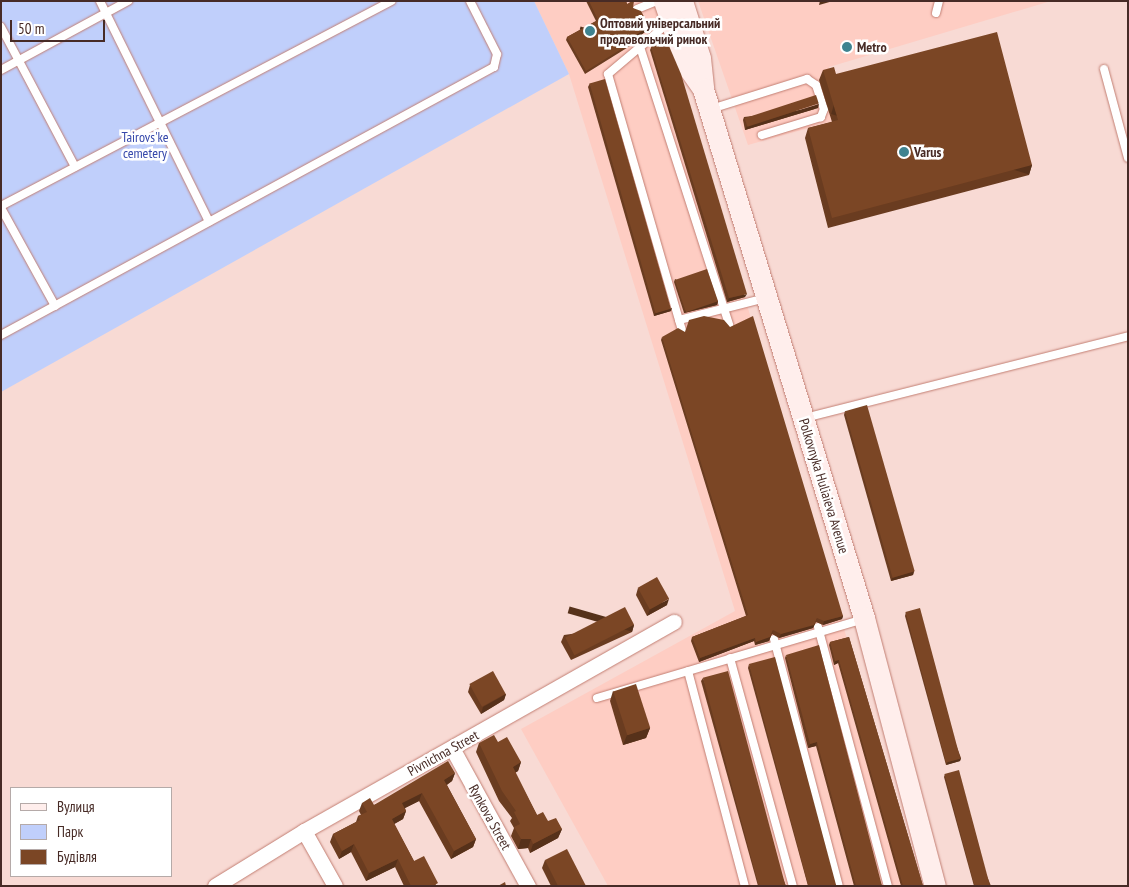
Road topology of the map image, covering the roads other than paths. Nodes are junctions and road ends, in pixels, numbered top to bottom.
1 (100, 1) edge
2 (128, 1) edge
3 (391, 1) edge
4 (470, 1) edge
5 (657, 1) edge
6 (682, 1) edge
7 (940, 1) edge
8 (636, 9) edge
9 (668, 11) edge
10 (106, 13) junction
11 (936, 13) dead end
12 (1, 27) edge
13 (640, 47) junction
14 (20, 60) junction
15 (1104, 69) dead end
16 (1, 70) edge
17 (703, 89) junction
18 (709, 109) junction
19 (160, 122) junction
20 (762, 135) dead end
21 (1128, 158) edge
22 (75, 167) junction
23 (1, 207) edge
24 (210, 222) junction
25 (766, 298) junction
26 (55, 306) junction
27 (724, 308) junction
28 (679, 320) junction
29 (729, 325) edge
30 (682, 330) edge
31 (1, 335) edge
32 (1128, 336) edge
33 (803, 418) junction
34 (864, 618) junction
35 (674, 622) dead end
36 (819, 629) junction
37 (775, 642) junction
38 (730, 658) junction
39 (688, 671) junction
40 (597, 698) dead end
41 (452, 748) junction
42 (304, 831) junction
43 (214, 886) edge
44 (335, 886) edge
45 (528, 886) edge
46 (745, 886) edge
47 (793, 886) edge
48 (839, 886) edge
49 (888, 886) edge
50 (935, 886) edge

1 - 10 lane
2 - 10 lane
3 - 19 lane
4 - 24 lane
5 - 8 lane
6 - 17 main road, Polkovnyka Huliaieva Avenue
7 - 11 lane
9 - 13 lane
9 - 17 main road, Polkovnyka Huliaieva Avenue
10 - 14 lane
10 - 19 lane
12 - 14 lane
13 - 27 lane
13 - 28 lane
14 - 16 lane
14 - 22 lane
15 - 21 lane
17 - 18 main road, Polkovnyka Huliaieva Avenue
18 - 20 lane
18 - 25 main road, Polkovnyka Huliaieva Avenue
19 - 22 lane
19 - 24 lane
22 - 23 lane
23 - 26 lane
24 - 26 lane
25 - 27 lane
25 - 33 main road, Polkovnyka Huliaieva Avenue
26 - 31 lane
27 - 28 lane
27 - 29 lane
28 - 30 lane
32 - 33 lane
33 - 34 main road, Polkovnyka Huliaieva Avenue
34 - 36 lane
34 - 50 main road, Polkovnyka Huliaieva Avenue
35 - 41 street, Pivnichna Street
36 - 37 lane
36 - 49 lane
37 - 38 lane
37 - 48 lane
38 - 39 lane
38 - 47 lane
39 - 40 lane
39 - 46 lane
41 - 42 street, Pivnichna Street
41 - 45 street, Rynkova Street
42 - 43 street, Pivnichna Street
42 - 44 street

